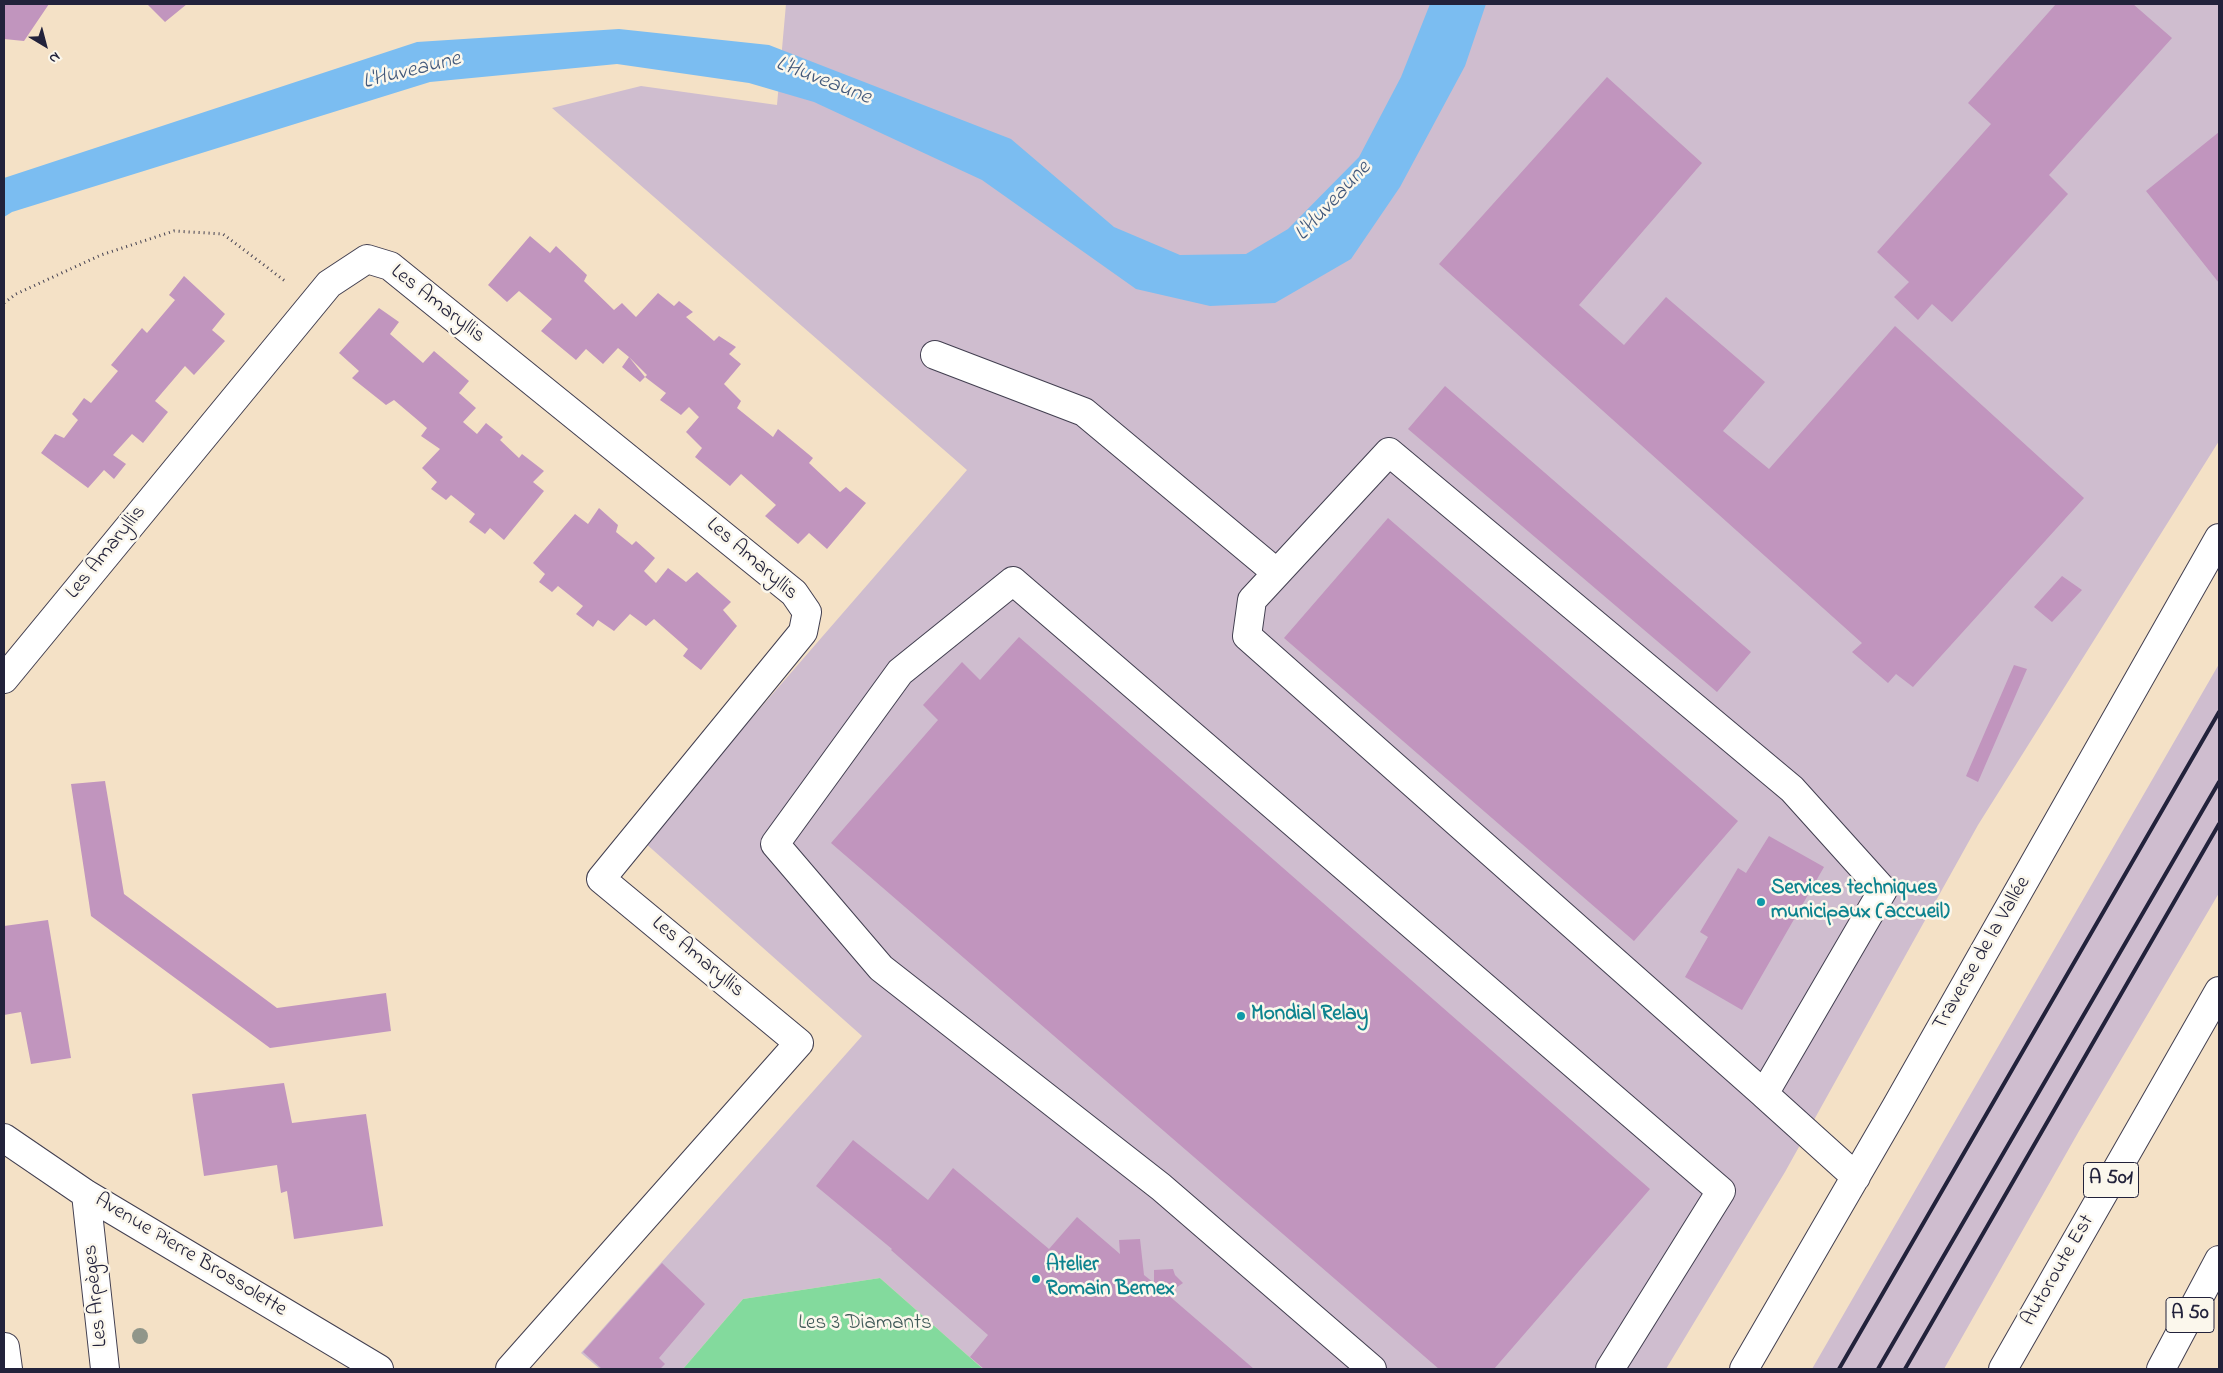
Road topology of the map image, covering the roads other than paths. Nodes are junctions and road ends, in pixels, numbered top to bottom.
1 (934, 355) dead end
2 (2219, 538) edge
3 (1277, 573) junction
4 (4, 679) edge
5 (2219, 991) edge
6 (1764, 1094) junction
7 (4, 1138) edge
8 (1856, 1177) junction
9 (86, 1194) junction
10 (2219, 1260) edge
11 (106, 1369) edge
12 (379, 1369) edge
13 (510, 1369) edge
14 (1372, 1369) edge
15 (1610, 1369) edge
16 (1744, 1369) edge
17 (2003, 1369) edge
18 (2161, 1369) edge

1 - 3 main road
2 - 8 main road, Traverse de la Vallée
3 - 6 main road
3 - 6 main road
4 - 13 main road, Les Amaryllis
5 - 17 main road, Autoroute Est / A 501
6 - 8 main road
7 - 9 main road, Avenue Pierre Brossolette
8 - 16 main road, Traverse de la Vallée
9 - 11 main road, Les Arpèges
9 - 12 main road, Avenue Pierre Brossolette
10 - 18 main road, A 50
14 - 15 main road

